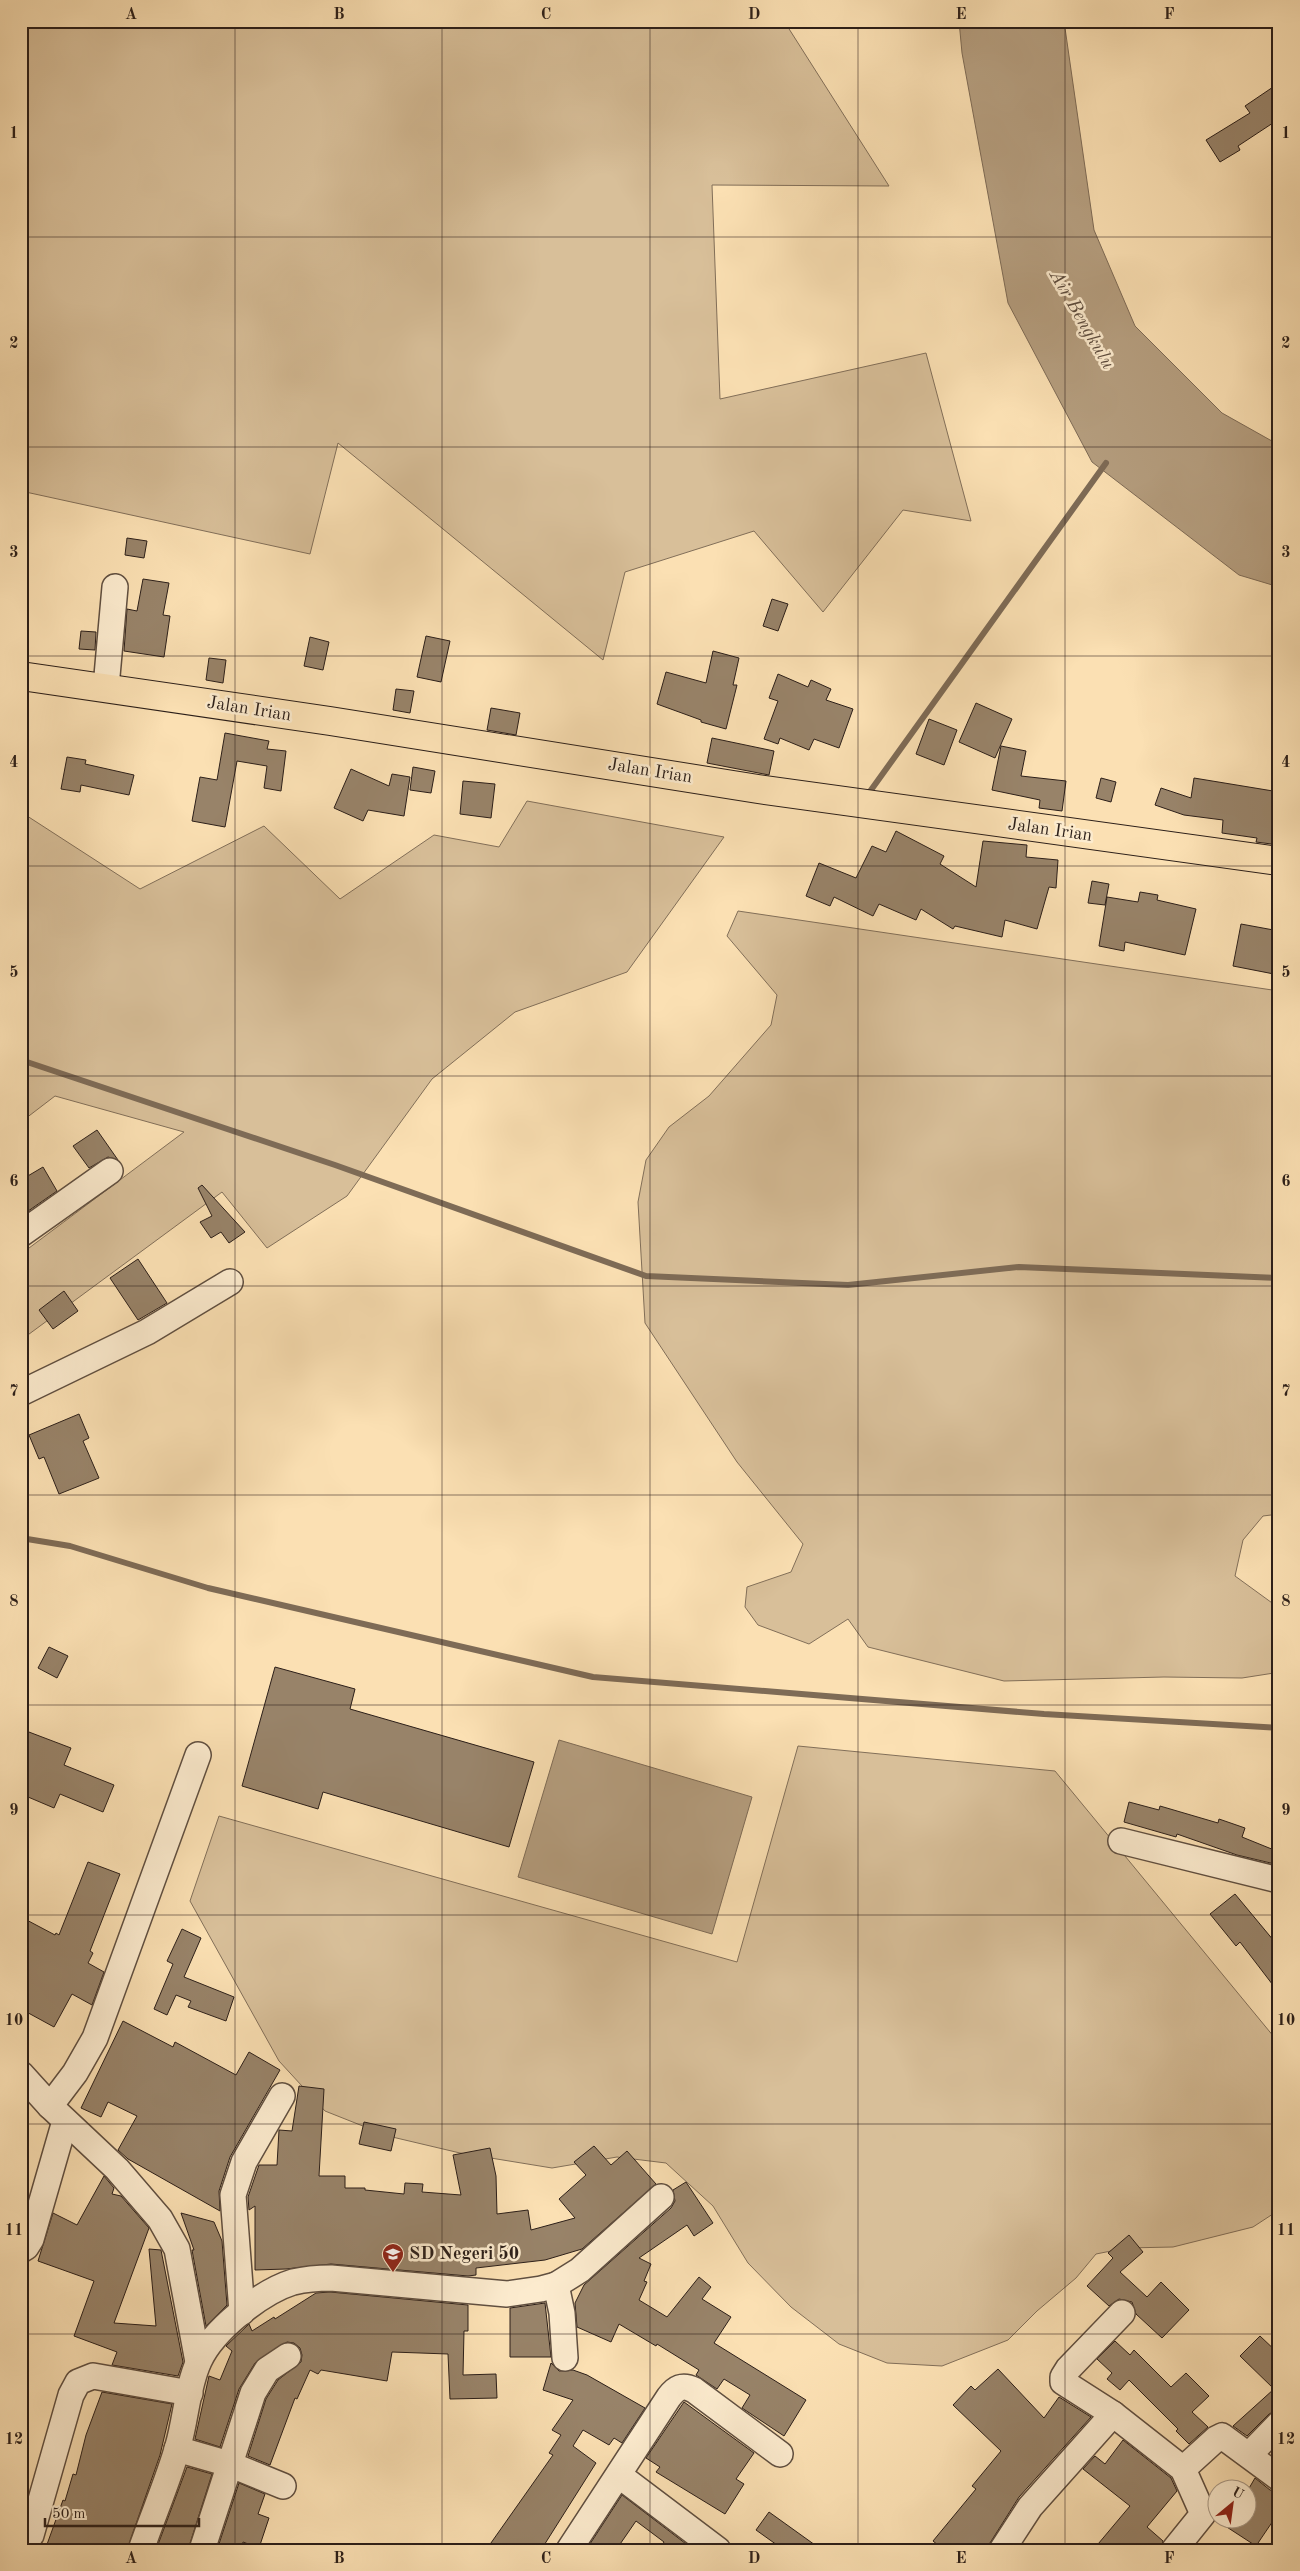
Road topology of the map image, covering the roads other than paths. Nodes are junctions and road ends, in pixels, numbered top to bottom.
1 (115, 587) dead end
2 (30, 678) edge
3 (106, 687) junction
4 (1279, 861) edge
5 (110, 1171) dead end
6 (21, 1234) edge
7 (230, 1282) dead end
8 (21, 1393) edge
9 (198, 1755) dead end
10 (1121, 1841) dead end
11 (1275, 1884) edge
12 (21, 2074) edge
13 (282, 2096) dead end
14 (57, 2113) junction
15 (661, 2197) dead end
16 (21, 2250) edge
17 (556, 2285) junction
18 (242, 2312) junction
19 (1122, 2313) dead end
20 (288, 2356) dead end
21 (565, 2358) dead end
22 (198, 2362) junction
23 (190, 2393) junction
24 (1113, 2414) junction
25 (1279, 2424) edge
26 (177, 2449) junction
27 (780, 2454) dead end
28 (1249, 2455) junction
29 (229, 2464) junction
30 (1183, 2470) junction
31 (620, 2476) junction
32 (1279, 2478) edge
33 (283, 2486) dead end
34 (31, 2535) dead end
35 (575, 2548) edge
36 (141, 2550) edge
37 (202, 2550) edge
38 (718, 2550) edge
39 (1002, 2550) edge
40 (1174, 2550) edge

1 - 3 street
2 - 3 main road, Jalan Irian
3 - 4 main road, Jalan Irian
5 - 6 street
7 - 8 street
9 - 14 street
10 - 11 street
12 - 14 street
13 - 18 street
14 - 16 street
14 - 22 street
15 - 17 street
17 - 18 street
17 - 21 street
18 - 22 street
19 - 24 street
20 - 29 street
22 - 23 street
23 - 26 street
23 - 34 street
24 - 30 street
24 - 39 street
25 - 28 street
26 - 29 street
26 - 36 street
27 - 31 street
28 - 30 street
28 - 32 street
29 - 33 street
29 - 37 street
30 - 40 street
31 - 35 street
31 - 38 street

